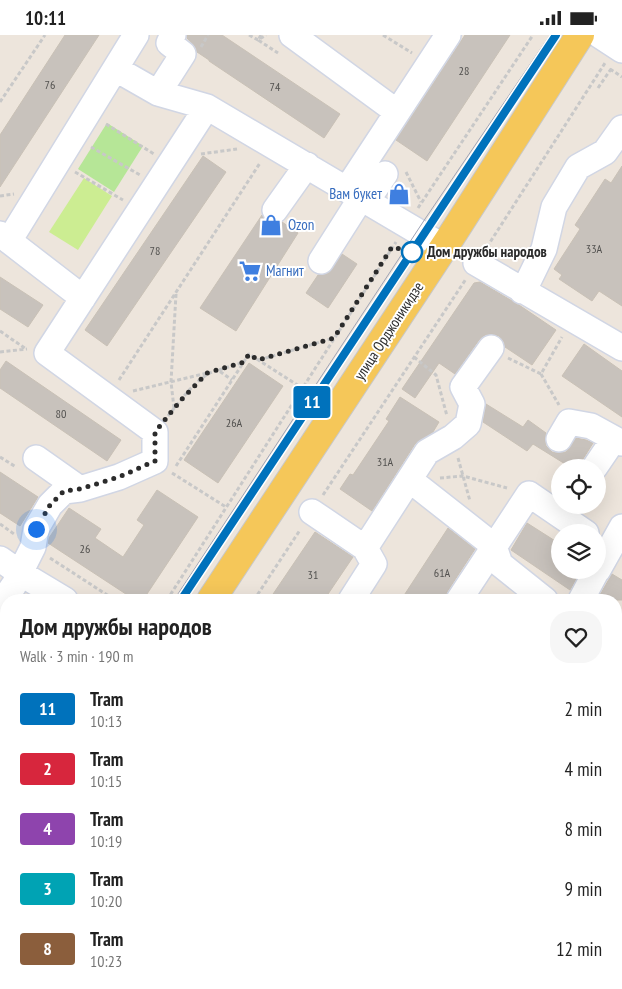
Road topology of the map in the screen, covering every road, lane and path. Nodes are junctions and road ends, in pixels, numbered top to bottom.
1 (45, 35) edge
2 (136, 35) edge
3 (173, 35) edge
4 (248, 35) edge
5 (266, 35) edge
6 (292, 35) edge
7 (383, 35) edge
8 (448, 35) edge
9 (533, 35) edge
10 (580, 35) edge
11 (599, 35) edge
12 (399, 45) dead end
13 (612, 61) edge
14 (116, 69) junction
15 (598, 88) dead end
16 (158, 93) junction
17 (0, 103) edge
18 (207, 107) junction
19 (397, 112) junction
20 (89, 113) junction
21 (622, 128) edge
22 (74, 137) junction
23 (272, 145) junction
24 (172, 161) junction
25 (58, 163) junction
26 (307, 165) junction
27 (385, 174) dead end
28 (156, 185) junction
29 (358, 196) junction
30 (140, 210) junction
31 (275, 210) dead end
32 (407, 225) junction
33 (5, 238) edge
34 (444, 247) junction
35 (321, 261) dead end
36 (476, 263) junction
37 (522, 291) junction
38 (176, 293) junction
39 (83, 298) junction
40 (572, 319) junction
41 (0, 331) edge
42 (334, 338) junction
43 (491, 348) joint
44 (622, 348) edge
45 (0, 352) edge
46 (258, 360) junction
47 (244, 362) junction
48 (218, 370) junction
49 (207, 373) junction
50 (541, 374) junction
51 (232, 381) junction
52 (171, 382) junction
53 (302, 389) junction
54 (108, 397) junction
55 (174, 409) junction
56 (564, 430) joint
57 (155, 432) junction
58 (618, 441) edge
59 (36, 458) dead end
60 (602, 459) edge
61 (410, 481) junction
62 (80, 489) junction
63 (529, 494) junction
64 (226, 507) junction
65 (312, 512) junction
66 (573, 524) edge
67 (622, 527) edge
68 (33, 547) junction
69 (494, 547) junction
70 (366, 548) junction
71 (610, 548) edge
72 (0, 559) edge
73 (20, 573) junction
74 (592, 579) edge
75 (8, 594) edge
76 (55, 594) edge
77 (106, 594) edge
78 (171, 594) edge
79 (216, 594) edge
80 (258, 594) edge
81 (355, 594) edge
82 (463, 594) edge
83 (538, 594) edge
84 (584, 594) edge

1 - 17 path
2 - 14 street
3 - 16 street
4 - 5 path
6 - 19 street
7 - 12 path
8 - 19 street
9 - 32 path
10 - 34 main road, улица Орджоникидзе
11 - 13 street
13 - 15 path
13 - 36 path
14 - 16 street
14 - 20 street
16 - 18 street
18 - 23 street
18 - 24 street
19 - 29 street
20 - 22 street
20 - 24 path
21 - 37 street
22 - 25 street
22 - 28 path
23 - 24 path
23 - 26 street
23 - 38 path
24 - 28 street
25 - 30 path
25 - 33 street
26 - 29 street
26 - 31 street
27 - 29 street
28 - 30 street
29 - 32 street
29 - 35 street
30 - 39 street
32 - 34 street
32 - 42 path
33 - 39 street
34 - 79 main road, улица Орджоникидзе
36 - 37 street
36 - 65 path
37 - 40 street
38 - 52 path
38 - 54 path
39 - 54 street
40 - 44 street
40 - 50 path
41 - 45 path
42 - 46 path
42 - 53 path
43 - 50 path
43 - 61 street
46 - 47 path
46 - 53 path
47 - 48 path
47 - 51 path
48 - 49 path
48 - 51 path
49 - 52 path
49 - 55 path
50 - 56 path
51 - 64 path
52 - 54 path
52 - 55 path
53 - 64 path
54 - 57 street
55 - 57 path
56 - 58 street
57 - 62 street
58 - 60 street
59 - 62 street
61 - 63 path
61 - 69 street
61 - 70 street
62 - 68 street
63 - 66 street
63 - 69 street
64 - 78 path
65 - 70 street
65 - 80 path
67 - 71 street
68 - 73 street
68 - 77 path
69 - 82 street
69 - 83 street
70 - 81 street
72 - 73 street
73 - 75 street
73 - 76 street
74 - 84 street

